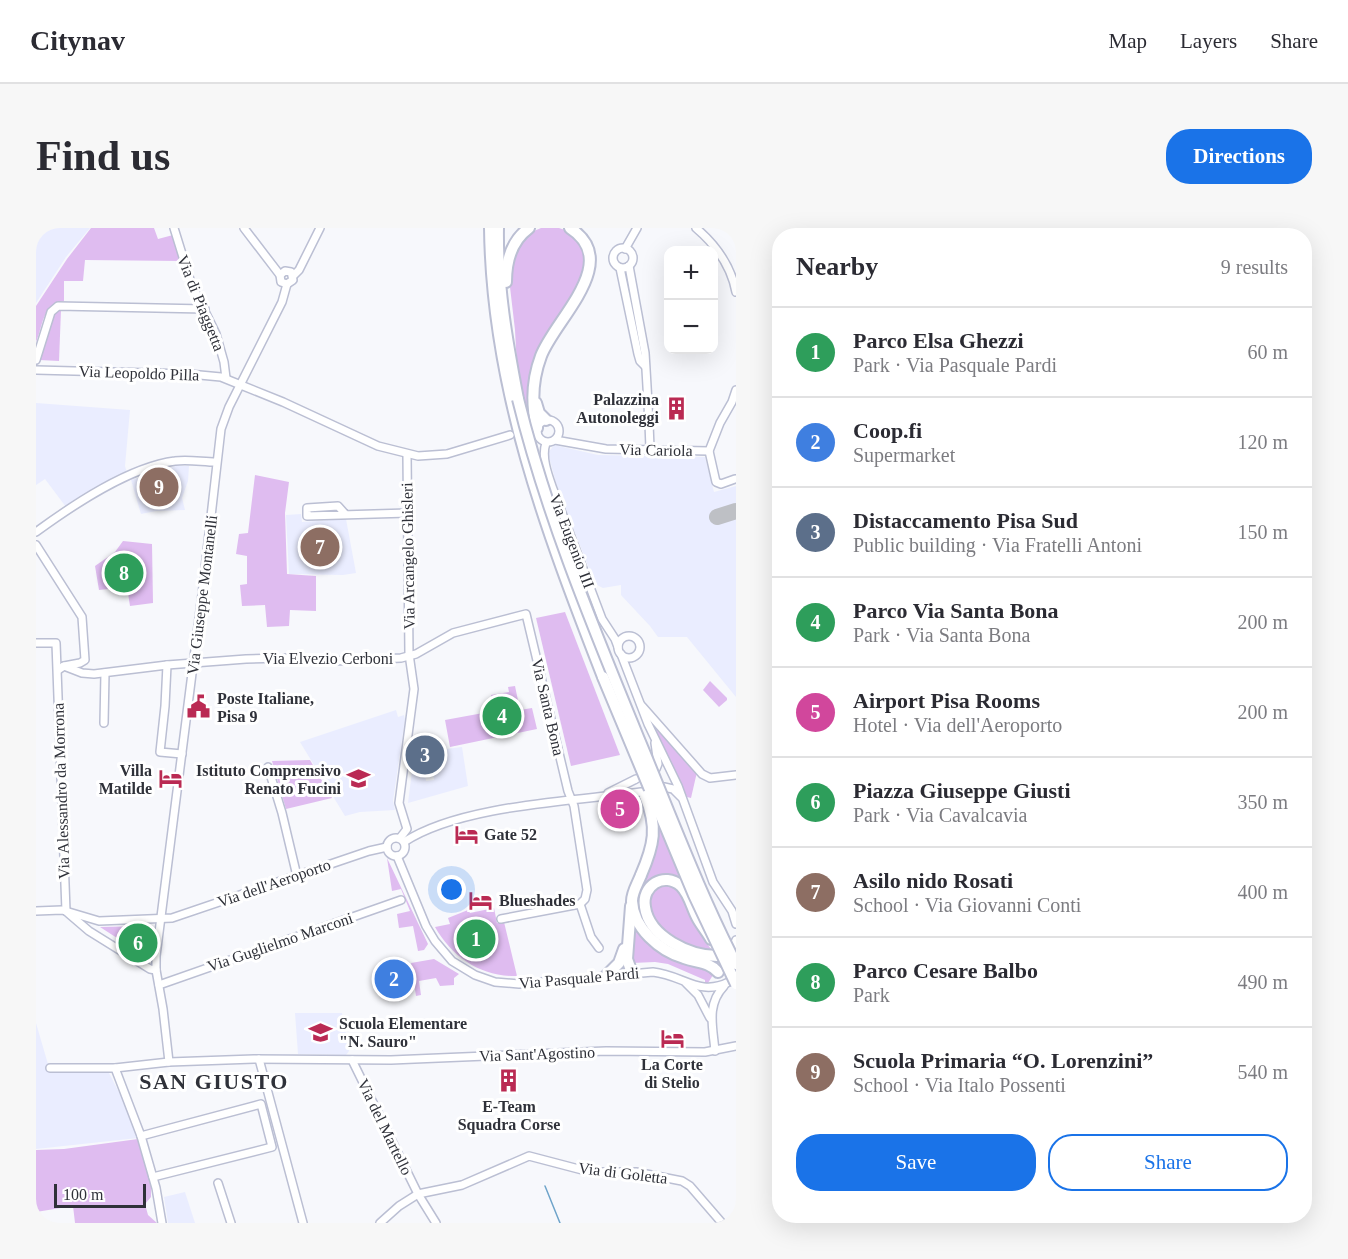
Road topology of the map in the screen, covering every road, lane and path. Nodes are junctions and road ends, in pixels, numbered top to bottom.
1 (174, 228) edge
2 (244, 228) edge
3 (320, 228) edge
4 (490, 228) edge
5 (498, 228) edge
6 (529, 228) edge
7 (570, 228) edge
8 (577, 228) edge
9 (637, 228) edge
10 (696, 228) edge
11 (625, 249) junction
12 (629, 266) junction
13 (620, 267) junction
14 (280, 276) junction
15 (293, 276) junction
16 (287, 284) junction
17 (736, 292) edge
18 (205, 309) junction
19 (506, 337) junction
20 (36, 360) edge
21 (645, 366) junction
22 (36, 370) edge
23 (226, 378) junction
24 (241, 384) junction
25 (736, 390) edge
26 (514, 400) junction
27 (546, 420) junction
28 (537, 432) junction
29 (510, 435) dead end
30 (557, 438) junction
31 (546, 443) junction
32 (650, 449) junction
33 (710, 452) junction
34 (407, 455) junction
35 (216, 462) junction
36 (546, 469) junction
37 (735, 479) edge
38 (408, 513) junction
39 (346, 514) junction
40 (36, 532) edge
41 (36, 545) edge
42 (600, 612) junction
43 (526, 614) joint
44 (626, 636) junction
45 (36, 643) edge
46 (620, 651) junction
47 (635, 656) junction
48 (410, 657) junction
49 (193, 663) junction
50 (167, 665) junction
51 (61, 668) junction
52 (105, 673) junction
53 (603, 678) junction
54 (631, 685) junction
55 (638, 702) junction
56 (104, 723) dead end
57 (654, 738) junction
58 (182, 754) junction
59 (268, 767) dead end
60 (656, 769) dead end
61 (736, 775) edge
62 (636, 779) dead end
63 (664, 787) dead end
64 (641, 792) dead end
65 (602, 795) junction
66 (572, 800) junction
67 (685, 803) junction
68 (402, 840) junction
69 (387, 847) junction
70 (397, 856) junction
71 (297, 876) junction
72 (400, 900) dead end
73 (632, 900) junction
74 (725, 901) junction
75 (580, 904) junction
76 (736, 907) edge
77 (36, 911) edge
78 (66, 911) junction
79 (161, 919) junction
80 (501, 919) dead end
81 (736, 924) edge
82 (628, 937) junction
83 (736, 940) edge
84 (599, 948) dead end
85 (734, 952) edge
86 (719, 956) junction
87 (736, 964) edge
88 (156, 970) junction
89 (632, 973) junction
90 (719, 973) junction
91 (606, 976) junction
92 (685, 981) junction
93 (730, 983) edge
94 (159, 985) junction
95 (702, 986) junction
96 (711, 1020) junction
97 (736, 1046) edge
98 (715, 1051) junction
99 (260, 1059) junction
100 (352, 1060) junction
101 (169, 1062) junction
102 (50, 1068) dead end
103 (116, 1068) junction
104 (141, 1136) junction
105 (153, 1177) junction
106 (218, 1183) dead end
107 (418, 1194) junction
108 (162, 1223) edge
109 (231, 1223) edge
110 (303, 1223) edge
111 (380, 1223) edge
112 (436, 1223) edge
113 (722, 1223) edge

1 - 18 street, Via di Piaggetta
2 - 14 street
3 - 15 street
4 - 26 highway
5 - 19 highway
6 - 19 highway
7 - 28 highway
8 - 27 highway
9 - 11 street
10 - 17 street
11 - 12 street
11 - 13 street
12 - 13 street
12 - 21 street
13 - 21 street
14 - 15 street
14 - 16 street
15 - 16 street
16 - 24 street, Via Giuseppe Montanelli
18 - 20 street
18 - 23 street, Via di Piaggetta
19 - 26 highway
21 - 32 street
22 - 23 street, Via Leopoldo Pilla
23 - 24 street, Via Leopoldo Pilla
24 - 34 street, Via Leopoldo Pilla
24 - 35 street, Via Giuseppe Montanelli
25 - 33 street, Via Cariola
26 - 53 highway
26 - 87 highway, bridge
27 - 28 street
27 - 30 street
28 - 31 street
28 - 36 street, Via Eugenio III
29 - 34 street, Via Leopoldo Pilla
30 - 31 street
30 - 32 street, Via Cariola
31 - 36 street, Via Eugenio III
32 - 33 street, Via Cariola
33 - 37 street
34 - 38 street, Via Arcangelo Ghisleri
35 - 40 street
35 - 49 street, Via Giuseppe Montanelli
36 - 42 street, Via Eugenio III
38 - 39 street
38 - 48 street, Via Arcangelo Ghisleri
39 - 39 street
41 - 51 street
42 - 44 street, Via Eugenio III
42 - 46 street, Via Eugenio III
43 - 48 street, Via Elvezio Cerboni
43 - 66 street, Via Santa Bona
44 - 46 street
44 - 47 street
45 - 51 street, Via Alessandro da Morrona
46 - 47 street
46 - 54 street, Via Eugenio III
47 - 54 street
48 - 49 street, Via Elvezio Cerboni
48 - 68 street, Via Arcangelo Ghisleri
49 - 50 street, Via Elvezio Cerboni
49 - 58 street, Via Giuseppe Montanelli
50 - 52 street, Via Elvezio Cerboni
50 - 58 street
51 - 52 street, Via Elvezio Cerboni
51 - 78 street, Via Alessandro da Morrona
52 - 56 street
53 - 73 highway, bridge
53 - 86 highway, bridge
54 - 55 street, Via Eugenio III
55 - 57 street, Via Eugenio III
55 - 61 street
57 - 60 street
57 - 67 street, Via Eugenio III
58 - 79 street, Via Giuseppe Montanelli
59 - 71 street
62 - 65 street
63 - 67 street
64 - 65 street
65 - 66 street
66 - 68 street
66 - 75 street, Via Santa Bona
67 - 74 street, Via Eugenio III
68 - 69 street
68 - 70 street
69 - 70 street
69 - 71 street, Via dell'Aeroporto
70 - 91 street, Via Pasquale Pardi
71 - 79 street, Via dell'Aeroporto
72 - 94 street, Via Guglielmo Marconi
73 - 82 highway
73 - 90 highway
74 - 76 street
74 - 81 street, Via Eugenio III
75 - 80 street
75 - 84 street
77 - 78 street, Via dell'Aeroporto
78 - 79 street, Via dell'Aeroporto
78 - 88 street
79 - 88 street, Via Giuseppe Montanelli
82 - 89 highway
82 - 91 highway
83 - 85 street
86 - 86 highway, bridge
86 - 90 street
86 - 93 highway, bridge
88 - 94 street, Via Giuseppe Montanelli
89 - 91 street, Via Pasquale Pardi
89 - 92 street, Via Pasquale Pardi
90 - 93 street
90 - 95 street
92 - 95 street, Via Pasquale Pardi
92 - 96 street
93 - 95 street, Via Pasquale Pardi
93 - 96 street
94 - 101 street, Via Giuseppe Montanelli
96 - 98 street
97 - 98 street, Via Sant'Agostino
98 - 100 street, Via Sant'Agostino
99 - 100 street, Via Sant'Agostino
99 - 101 street, Via Sant'Agostino
99 - 110 street
100 - 107 street, Via del Martello
101 - 103 street, Via Sant'Agostino
102 - 103 street, Via Sant'Agostino
103 - 104 street
104 - 105 street
104 - 105 street
105 - 108 street
106 - 109 street
107 - 111 street, Via di Goletta
107 - 112 street, Via del Martello
107 - 113 street, Via di Goletta

